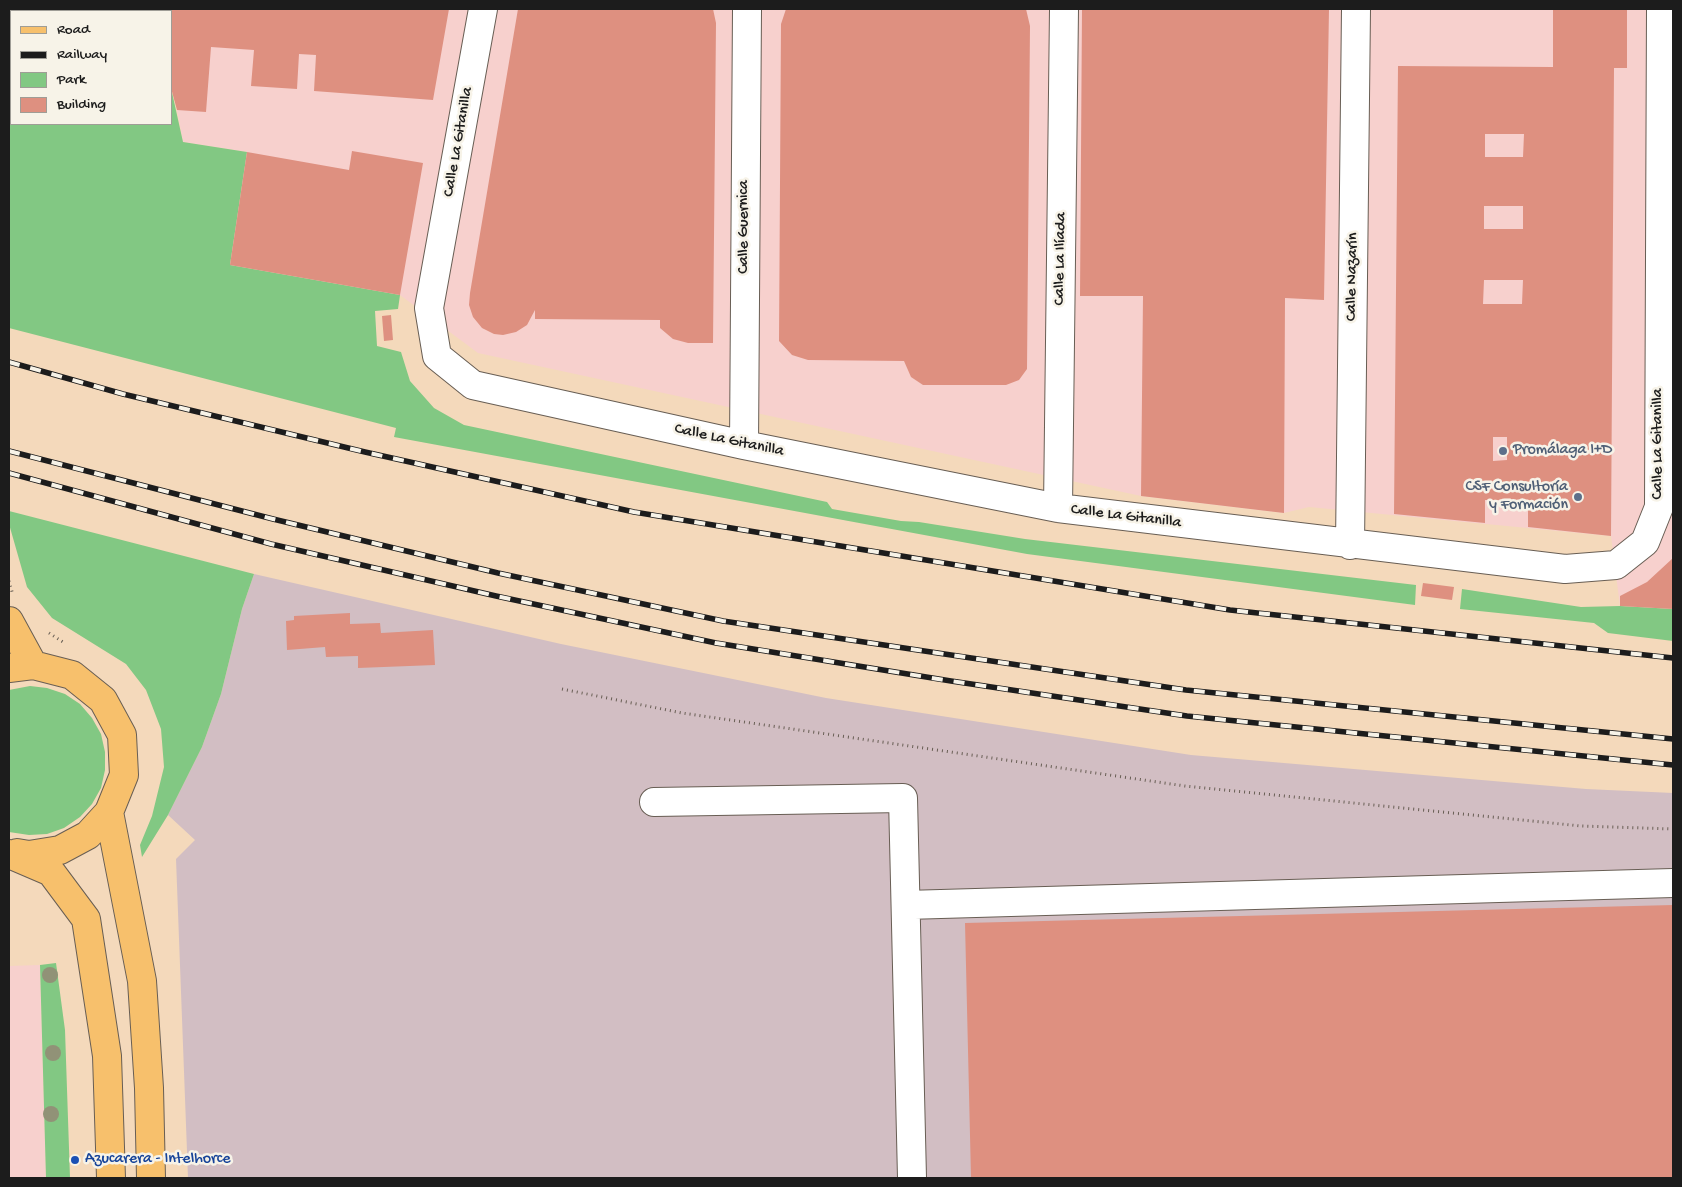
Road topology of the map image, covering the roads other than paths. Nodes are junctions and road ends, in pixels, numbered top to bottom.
1 (483, 9) edge
2 (747, 9) edge
3 (1064, 9) edge
4 (1356, 9) edge
5 (1661, 9) edge
6 (744, 445) junction
7 (1058, 508) junction
8 (1350, 545) junction
9 (9, 621) edge
10 (21, 667) edge
11 (654, 802) dead end
12 (109, 812) junction
13 (9, 853) edge
14 (1673, 883) edge
15 (906, 905) junction
16 (111, 1178) edge
17 (151, 1178) edge
18 (912, 1178) edge

1 - 6 street, Calle La Gitanilla
2 - 6 street, Calle Guernica
3 - 7 street, Calle La Ilíada
4 - 8 street, Calle Nazarín
5 - 8 street, Calle La Gitanilla
6 - 7 street, Calle La Gitanilla
7 - 8 street, Calle La Gitanilla
9 - 10 main road
10 - 12 main road
11 - 15 street
12 - 13 main road
12 - 17 main road
13 - 16 main road
14 - 15 street
15 - 18 street

